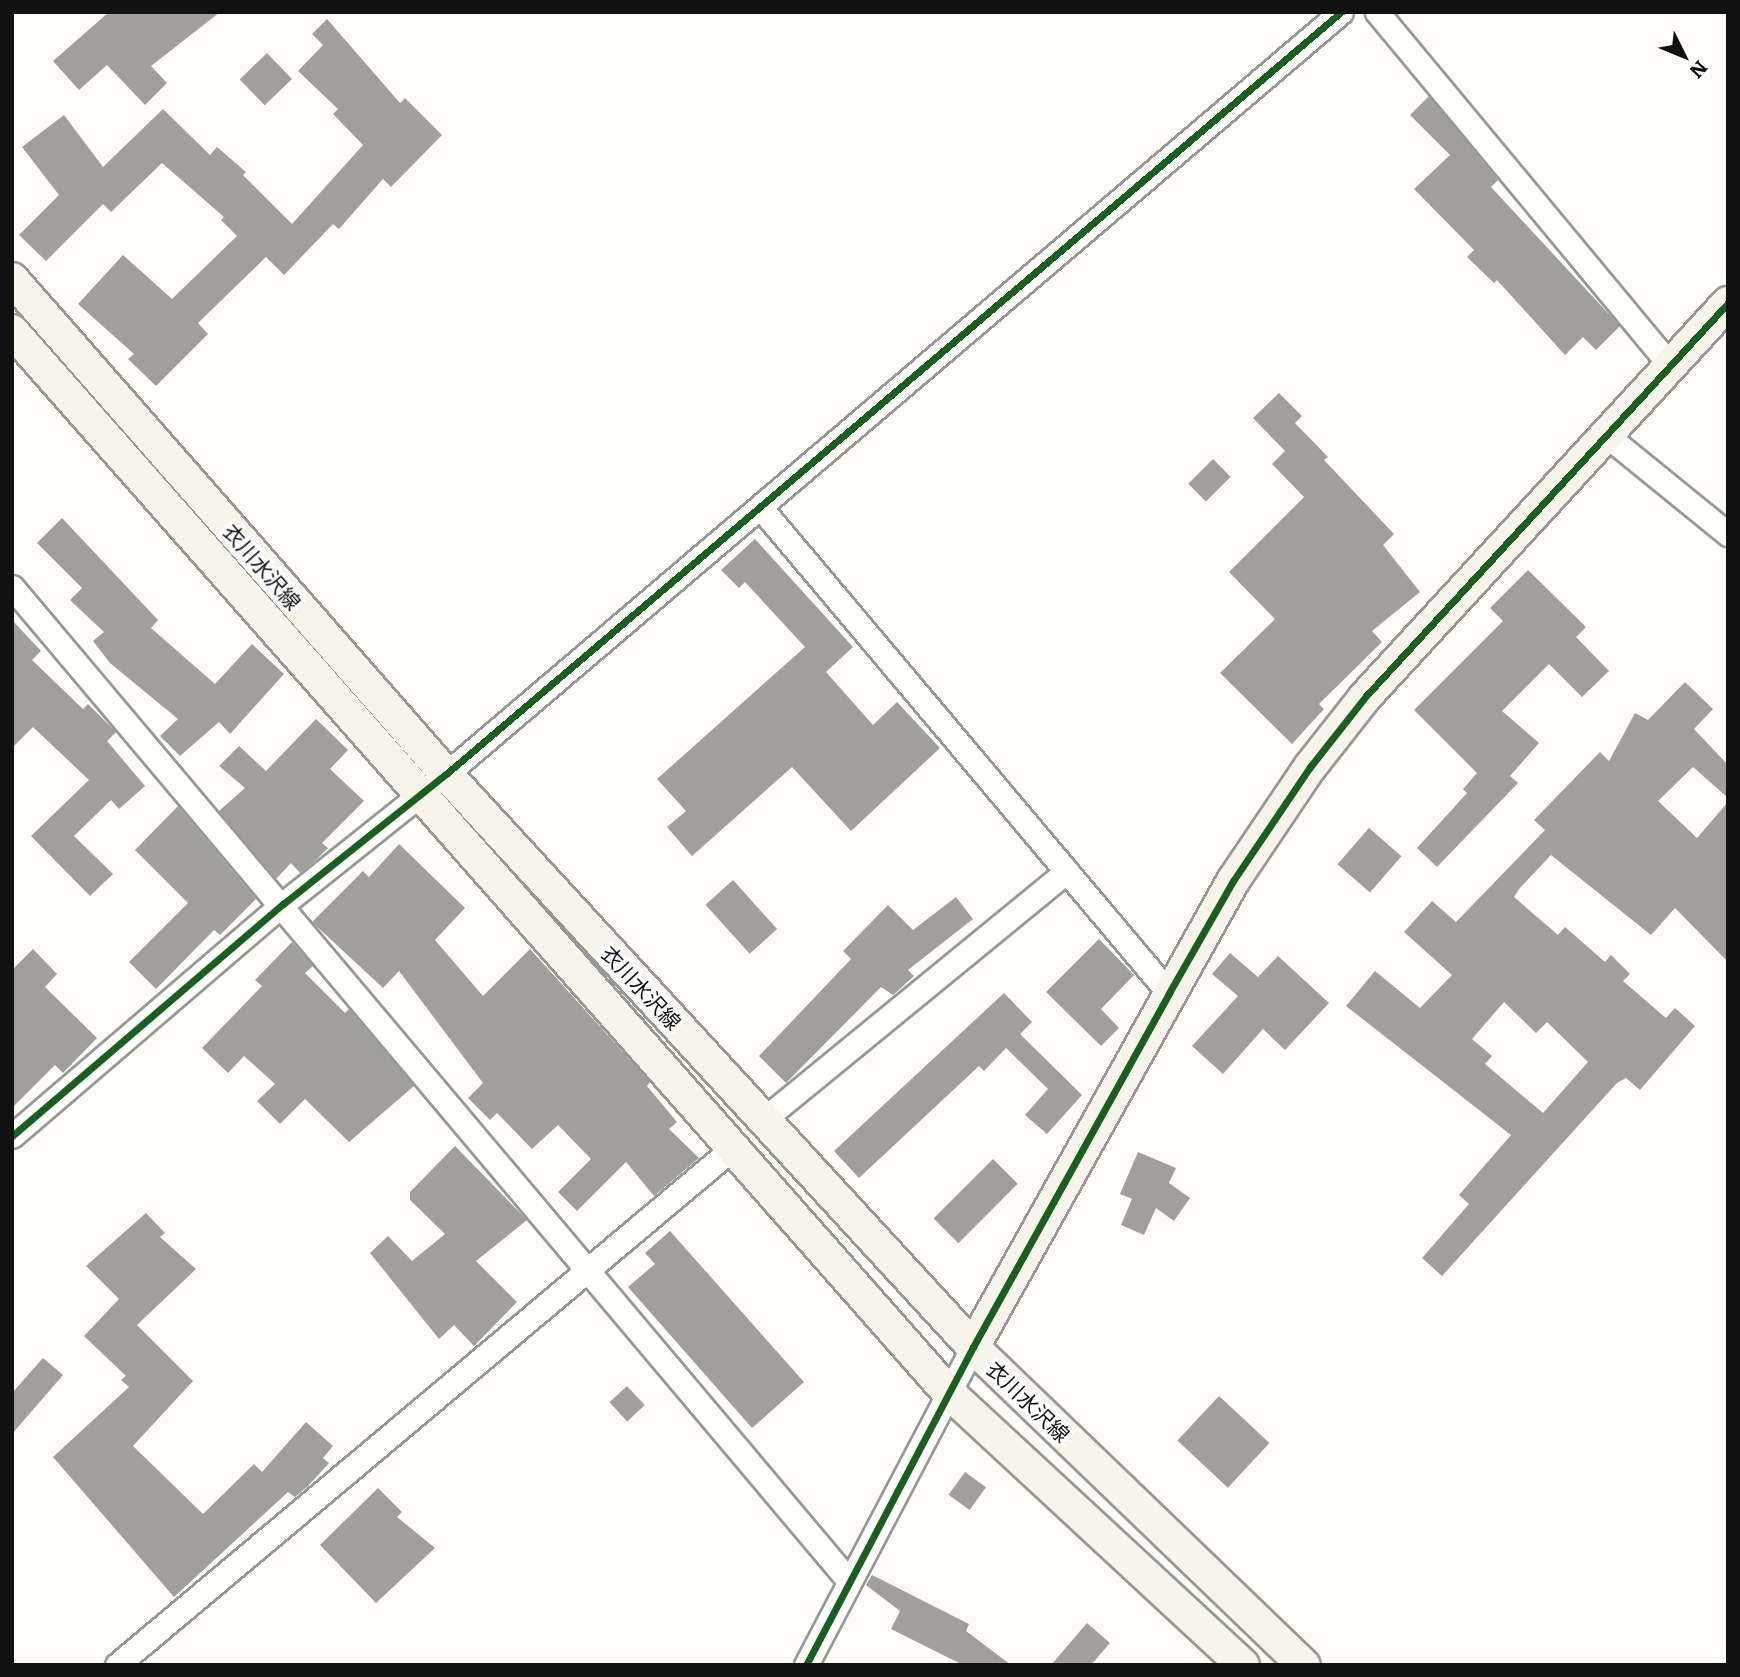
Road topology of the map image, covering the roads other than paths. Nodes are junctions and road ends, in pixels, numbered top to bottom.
1 (1341, 12) edge
2 (1377, 12) edge
3 (12, 279) edge
4 (1728, 303) edge
5 (12, 331) edge
6 (1672, 367) junction
7 (1606, 435) junction
8 (760, 507) junction
9 (1728, 534) edge
10 (12, 587) edge
11 (435, 783) junction
12 (1065, 873) junction
13 (283, 905) junction
14 (1169, 993) junction
15 (764, 1119) junction
16 (12, 1136) edge
17 (733, 1148) junction
18 (588, 1266) junction
19 (973, 1347) junction
20 (948, 1392) junction
21 (849, 1581) junction
22 (122, 1663) edge
23 (806, 1665) edge
24 (1243, 1665) edge
25 (1304, 1665) edge

1 - 8 street
2 - 6 street
3 - 11 main road, 衣川水沢線
4 - 6 main road
5 - 11 main road, 衣川水沢線
6 - 7 main road
7 - 9 street
7 - 14 main road
8 - 11 street
8 - 12 street
10 - 13 street
11 - 13 street
11 - 15 main road, 衣川水沢線
11 - 17 main road, 衣川水沢線
12 - 14 street
12 - 15 street
13 - 16 street
13 - 18 street
14 - 19 main road
15 - 19 main road, 衣川水沢線
17 - 18 street
17 - 20 main road, 衣川水沢線
18 - 21 street
18 - 22 street
19 - 20 street
19 - 25 main road, 衣川水沢線
20 - 21 street
20 - 24 main road, 衣川水沢線
21 - 23 street

